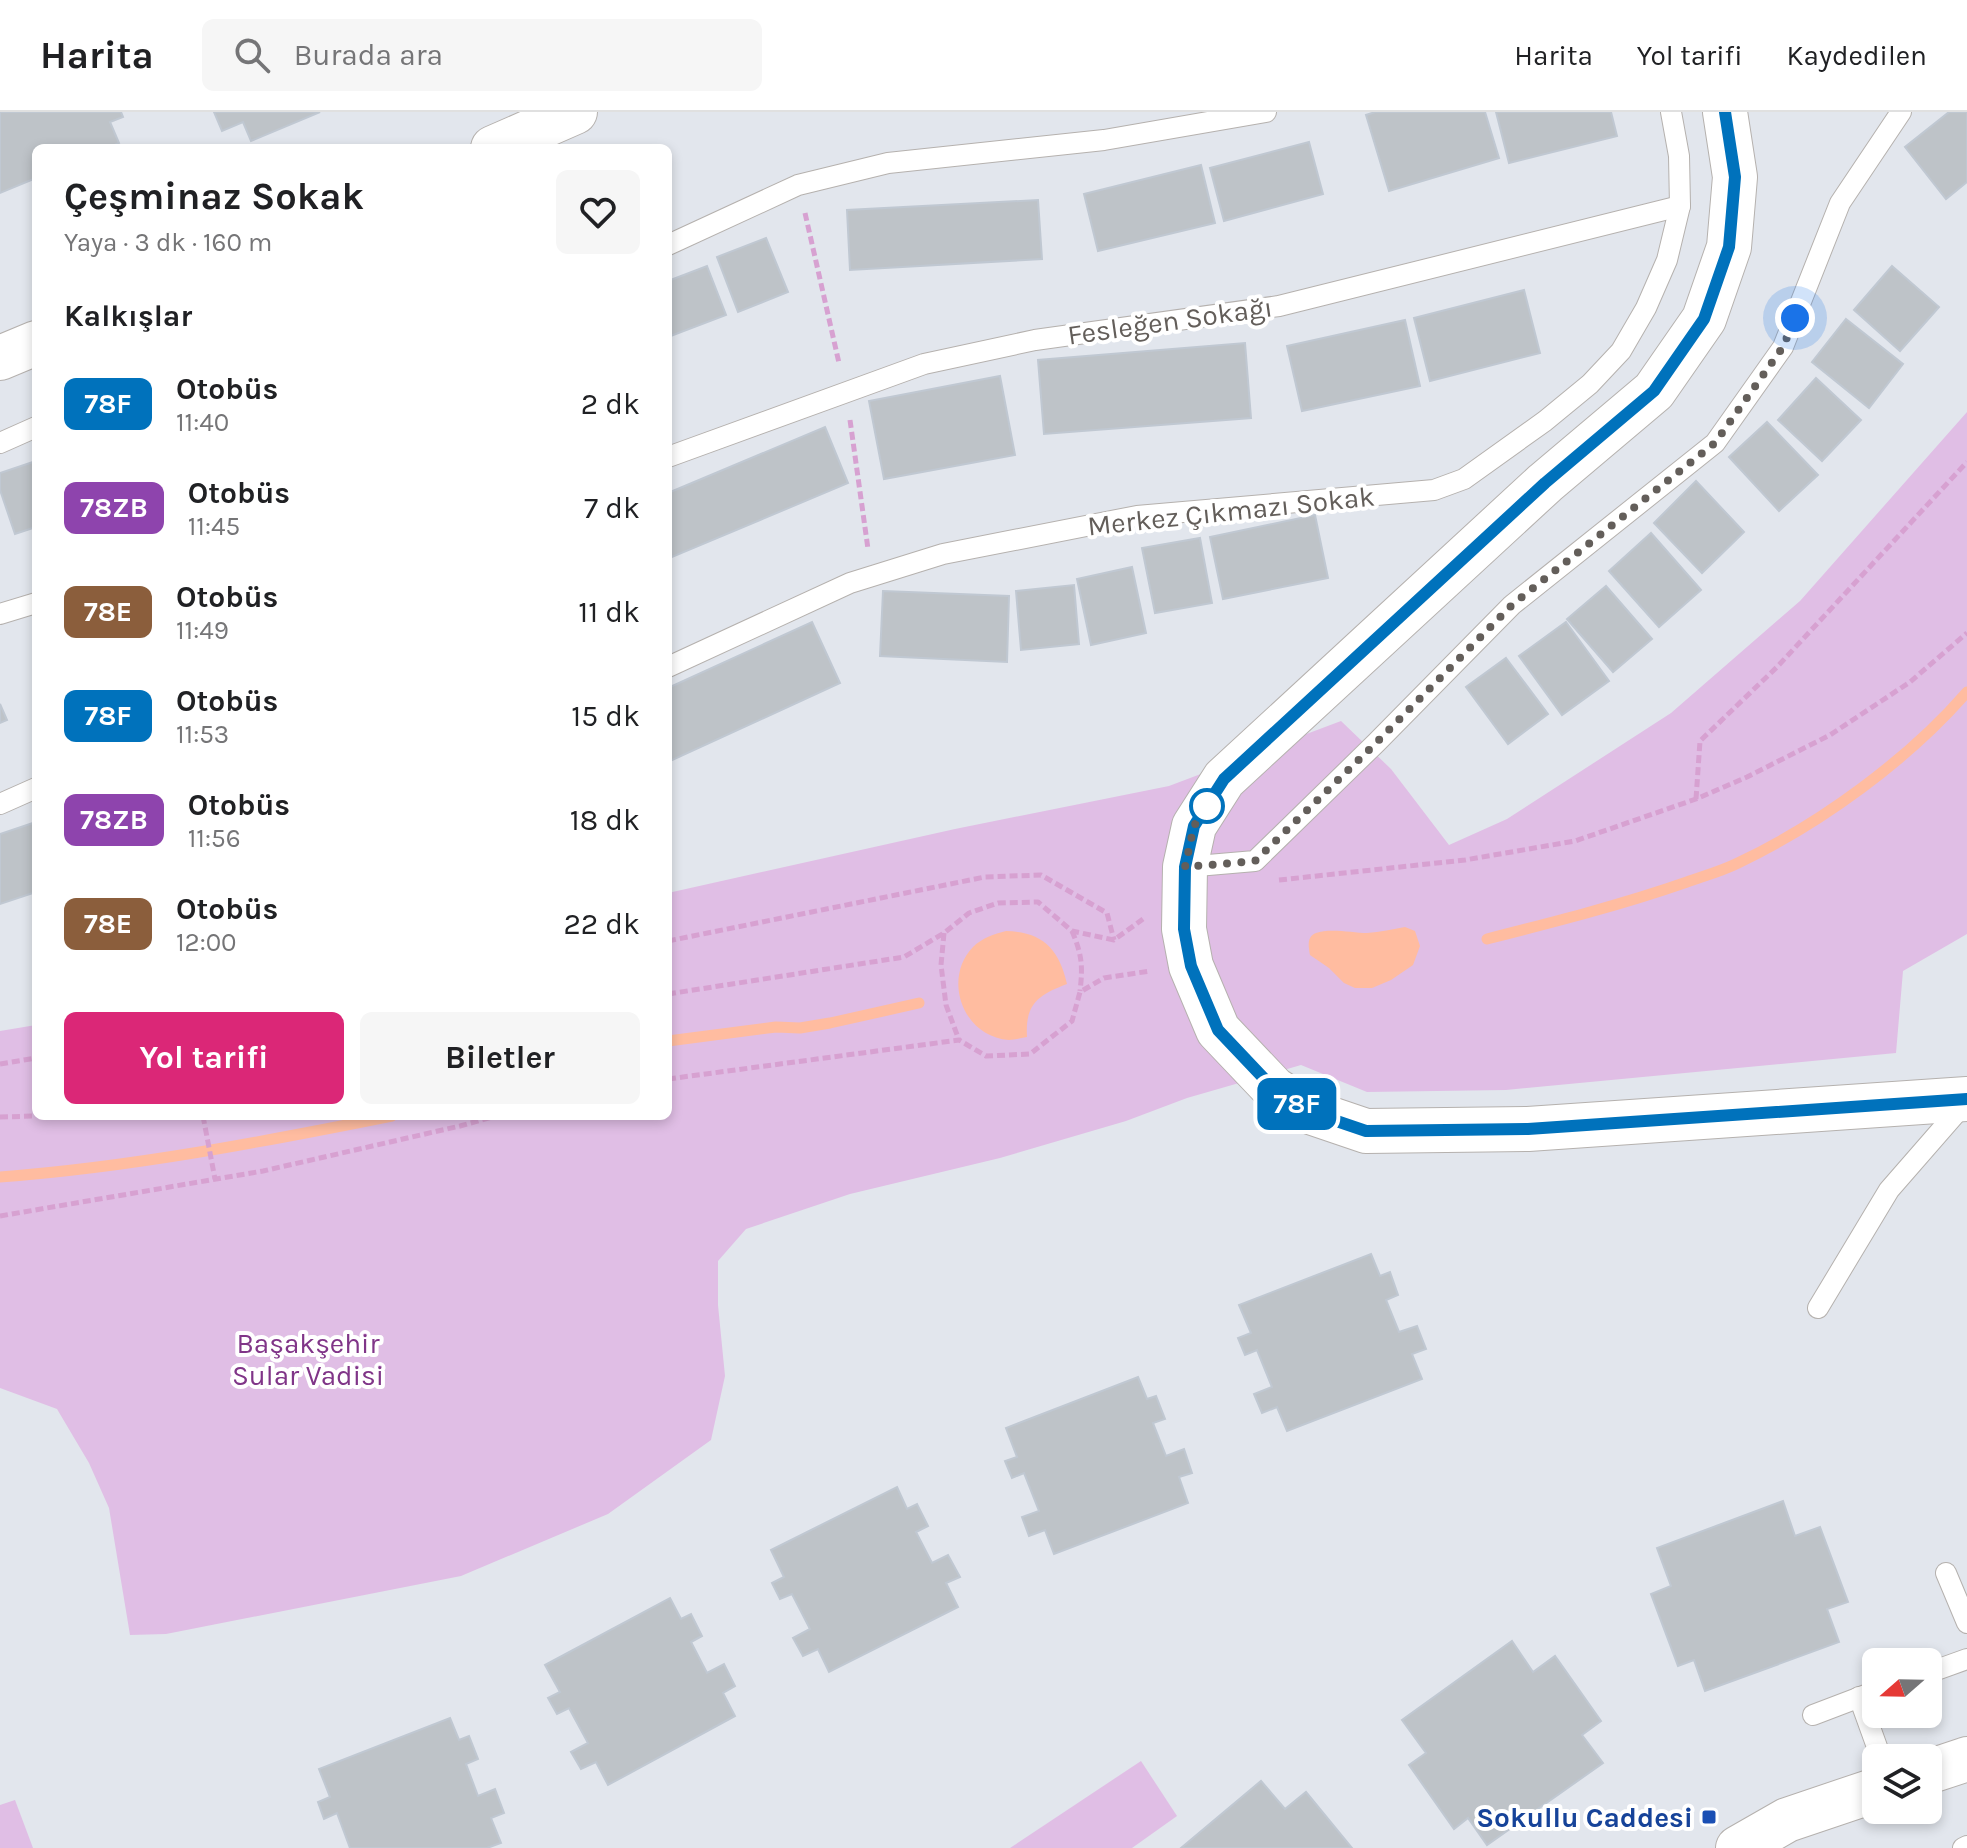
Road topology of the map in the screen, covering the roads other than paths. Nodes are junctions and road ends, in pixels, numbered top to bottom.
1 (575, 112) edge
2 (1266, 112) edge
3 (1671, 112) edge
4 (1725, 112) edge
5 (1901, 112) edge
6 (502, 144) edge
7 (1680, 206) junction
8 (672, 243) edge
9 (32, 345) edge
10 (0, 358) edge
11 (32, 429) edge
12 (0, 443) edge
13 (672, 456) edge
14 (32, 604) edge
15 (0, 614) edge
16 (672, 665) edge
17 (32, 790) edge
18 (0, 804) edge
19 (1185, 878) junction
20 (1967, 1100) edge
21 (1818, 1308) dead end
22 (1946, 1573) dead end
23 (1967, 1623) edge
24 (1967, 1659) edge
25 (1942, 1668) edge
26 (1862, 1696) edge
27 (1813, 1715) dead end
28 (1967, 1759) edge
29 (1942, 1767) edge
30 (1862, 1795) edge
31 (1738, 1848) edge

1 - 6 street
2 - 8 lane
3 - 7 lane, Merkez Çıkmazı Sokak
4 - 19 street
5 - 19 lane
7 - 13 lane, Fesleğen Sokağı
7 - 16 lane, Merkez Çıkmazı Sokak
9 - 10 street
11 - 12 lane
14 - 15 lane
17 - 18 lane
19 - 20 street
20 - 21 lane
22 - 23 lane
24 - 25 lane
26 - 27 lane
28 - 29 street
30 - 31 street

